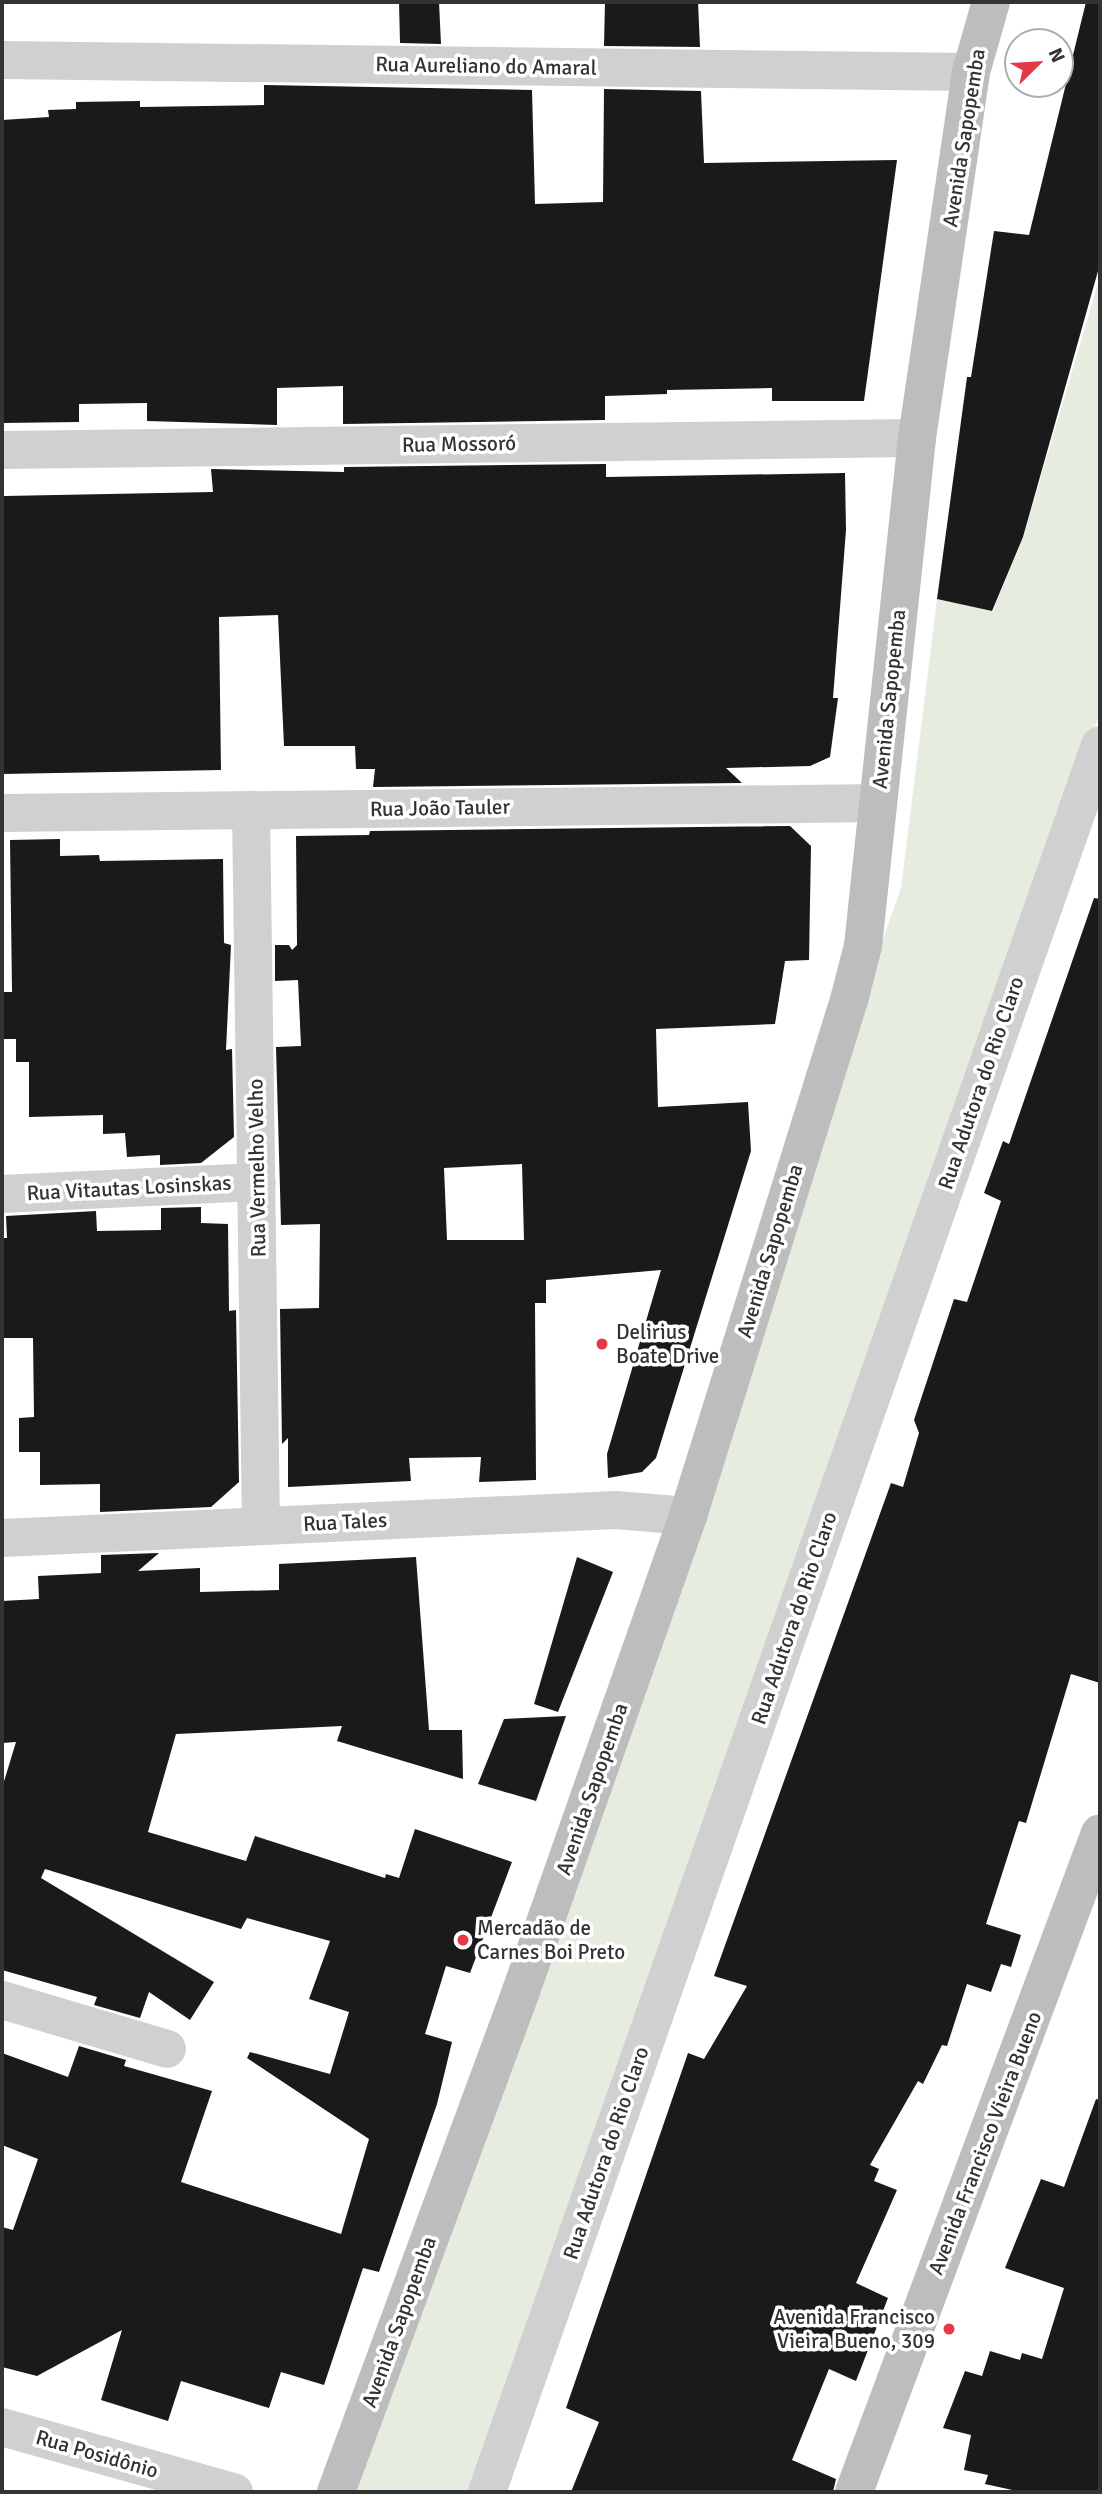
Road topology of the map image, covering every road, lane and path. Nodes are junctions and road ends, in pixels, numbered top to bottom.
1 (991, 2) edge
2 (2, 60) edge
3 (971, 72) junction
4 (917, 438) junction
5 (2, 450) edge
6 (1099, 753) edge
7 (878, 803) junction
8 (251, 810) junction
9 (2, 813) edge
10 (257, 1182) junction
11 (2, 1194) edge
12 (688, 1516) junction
13 (261, 1526) junction
14 (2, 1538) edge
15 (1096, 1863) edge
16 (2, 2000) edge
17 (167, 2049) dead end
18 (2, 2427) edge
19 (234, 2492) edge
20 (336, 2492) edge
21 (487, 2492) edge
22 (854, 2492) edge

1 - 3 main road, Avenida Sapopemba
2 - 3 street, Rua Aureliano do Amaral
3 - 4 main road, Avenida Sapopemba
4 - 5 street, Rua Mossoró
4 - 7 main road, Avenida Sapopemba
6 - 21 street, Rua Adutora do Rio Claro
7 - 8 street, Rua João Tauler
7 - 12 main road, Avenida Sapopemba
8 - 9 street, Rua João Tauler
8 - 10 street, Rua Vermelho Velho
10 - 11 street, Rua Vitautas Losinskas
10 - 13 street, Rua Vermelho Velho
12 - 13 street, Rua Tales
12 - 20 main road, Avenida Sapopemba
13 - 14 street, Rua Tales
15 - 22 main road, Avenida Francisco Vieira Bueno
16 - 17 street
18 - 19 street, Rua Posidônio

